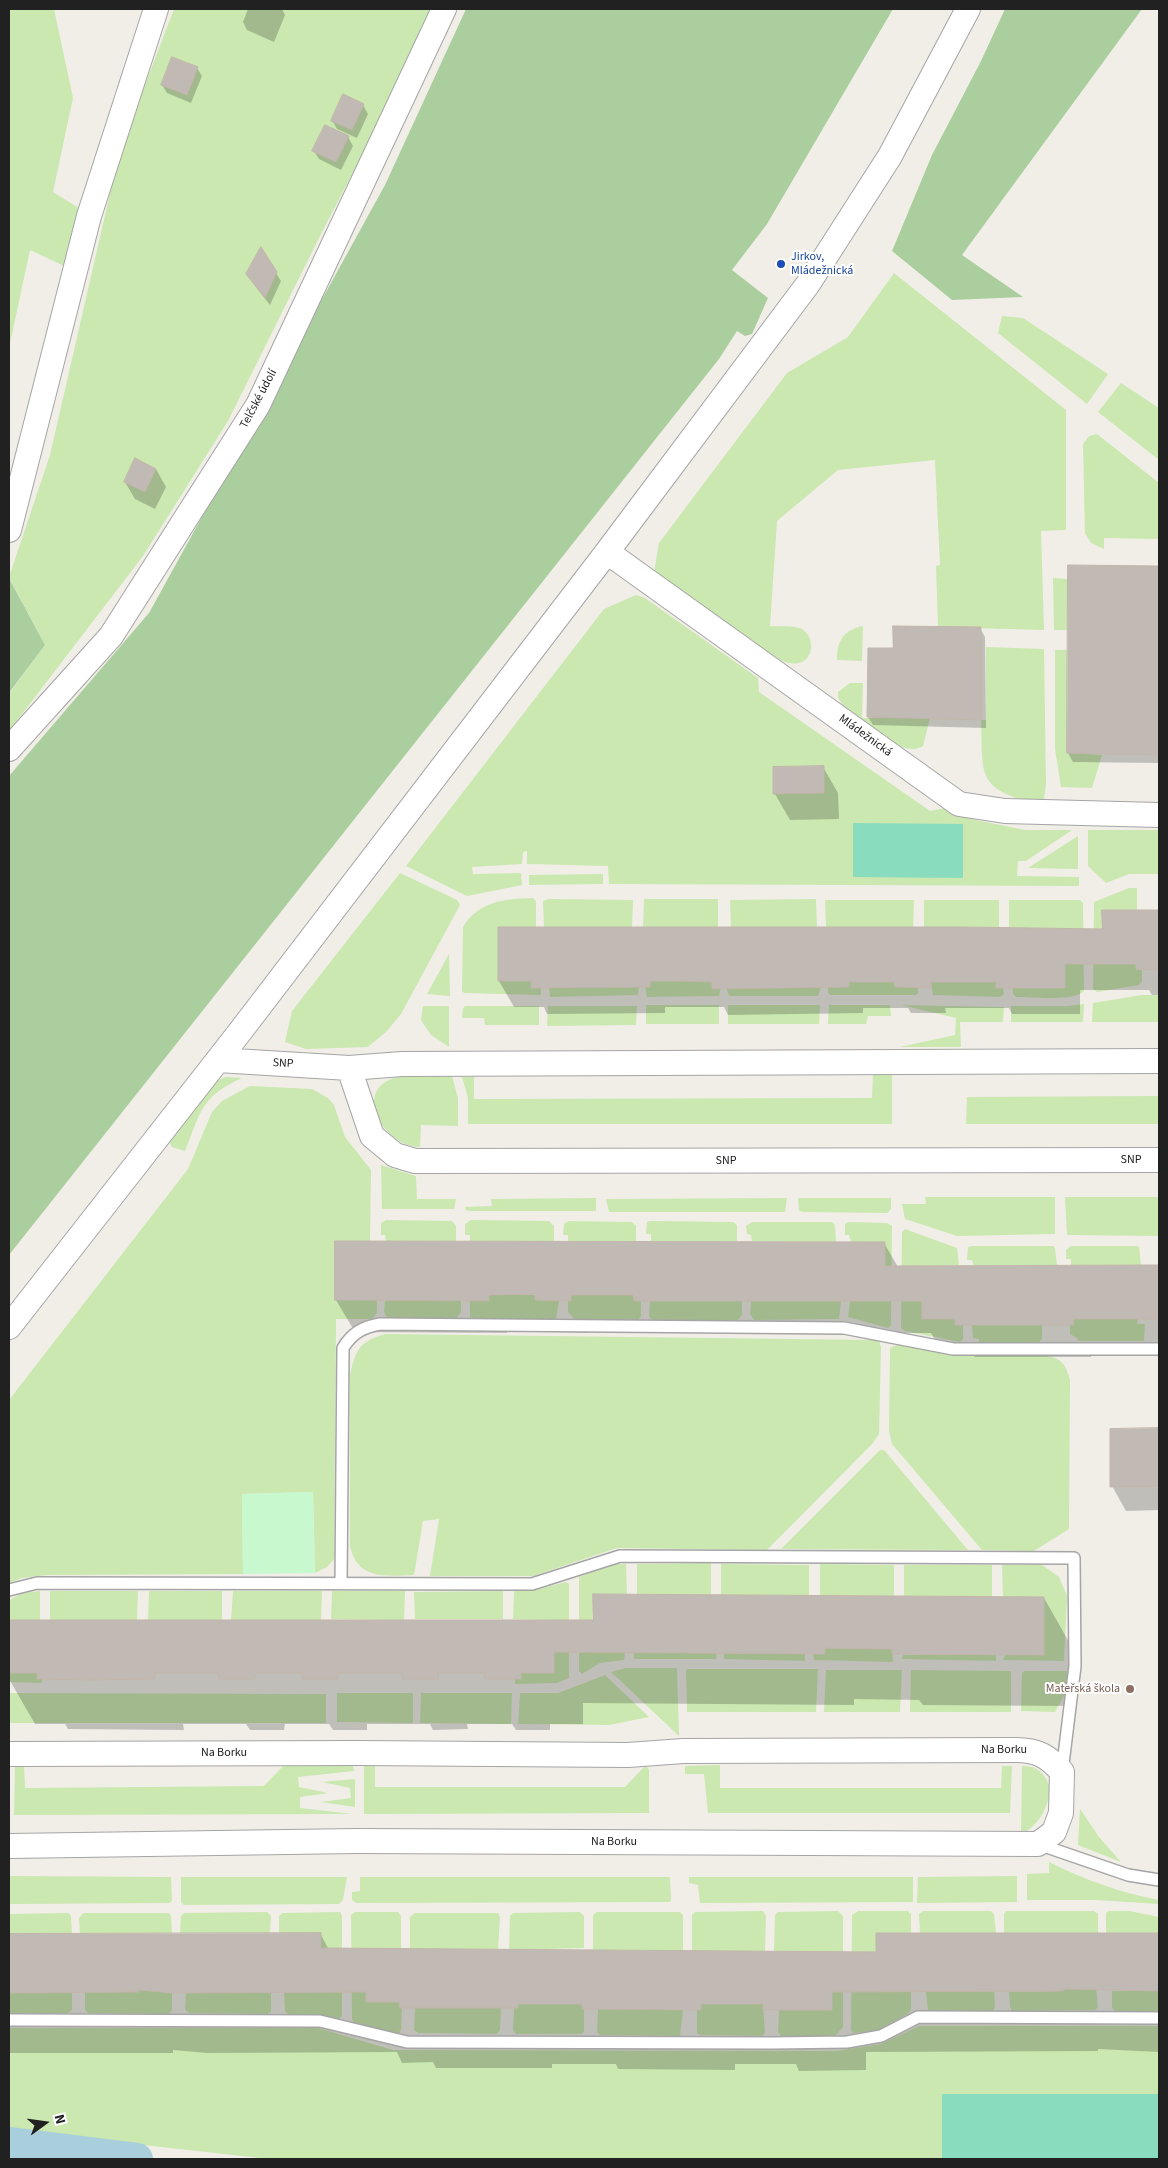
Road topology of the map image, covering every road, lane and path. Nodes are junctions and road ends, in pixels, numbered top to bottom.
1 (156, 9) edge
2 (444, 9) edge
3 (968, 9) edge
4 (9, 530) edge
5 (608, 552) junction
6 (9, 748) edge
7 (1159, 815) edge
8 (218, 1060) junction
9 (1159, 1061) edge
10 (349, 1068) junction
11 (1159, 1160) edge
12 (9, 1327) edge
13 (1159, 1349) edge
14 (341, 1583) junction
15 (9, 1590) edge
16 (9, 1754) edge
17 (1062, 1772) junction
18 (1038, 1844) junction
19 (9, 1846) edge
20 (1159, 1880) edge
21 (1159, 2018) edge
22 (9, 2020) edge

1 - 4 street
2 - 6 street, Telčské údolí
3 - 5 street
5 - 7 street, Mládežnická
5 - 8 street
8 - 10 street, SNP
8 - 12 street
9 - 10 street, SNP
10 - 11 street, SNP
13 - 14 lane
14 - 15 lane
14 - 17 lane
16 - 17 street, Na Borku
17 - 18 street
18 - 19 street, Na Borku
18 - 20 lane
21 - 22 lane

